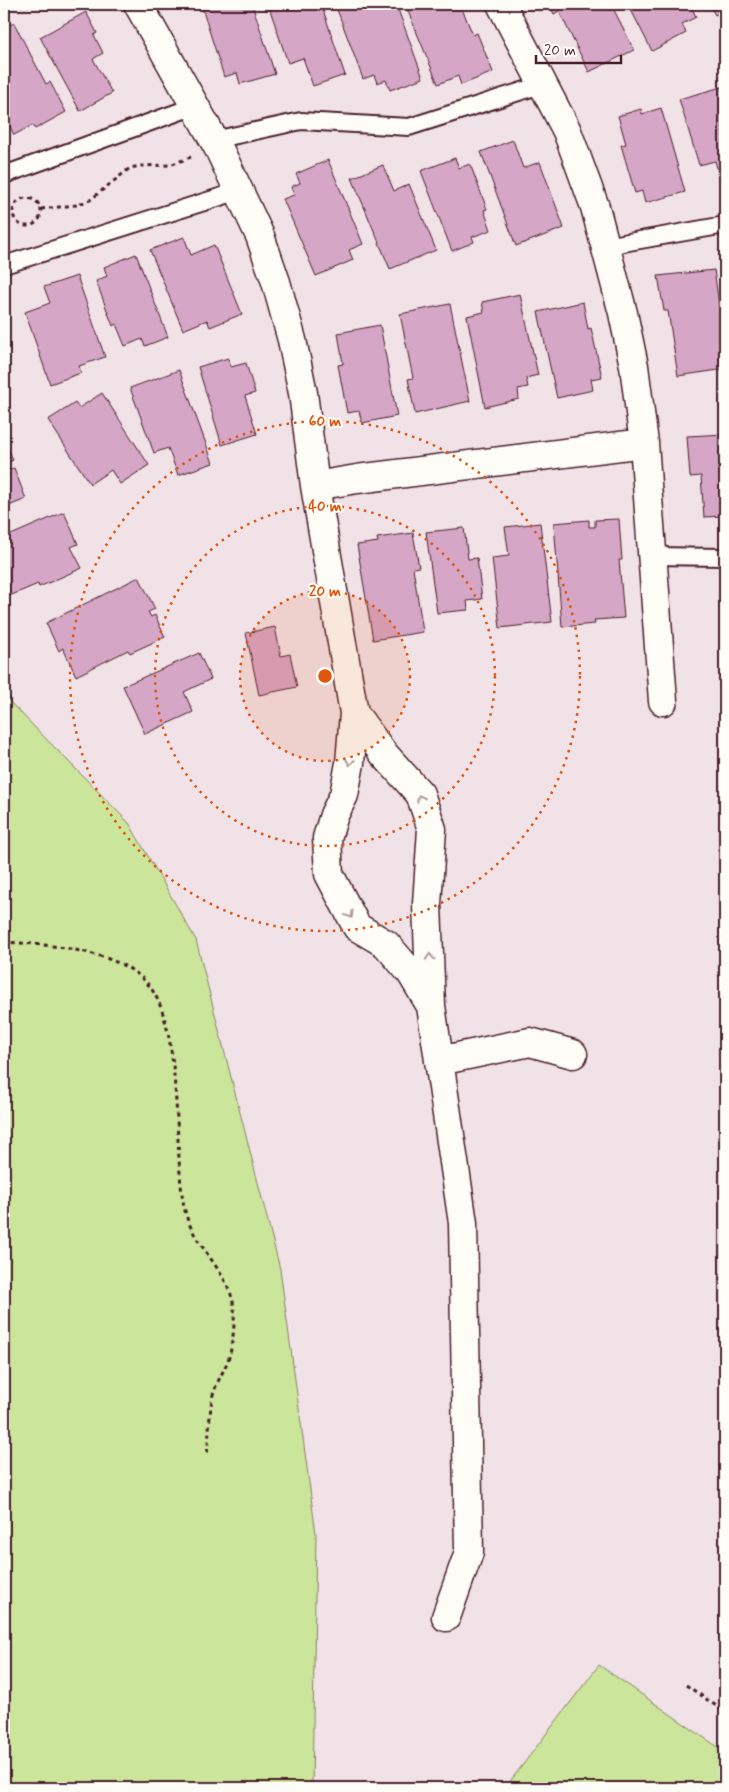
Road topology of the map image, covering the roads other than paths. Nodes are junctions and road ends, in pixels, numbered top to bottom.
1 (138, 4) edge
2 (501, 4) edge
3 (544, 84) junction
4 (195, 106) junction
5 (205, 147) junction
6 (4, 175) edge
7 (239, 191) junction
8 (725, 226) edge
9 (606, 246) junction
10 (4, 265) edge
11 (644, 444) junction
12 (315, 486) junction
13 (652, 556) junction
14 (725, 557) edge
15 (663, 701) dead end
16 (354, 713) junction
17 (431, 1006) junction
18 (573, 1054) dead end
19 (439, 1061) junction
20 (446, 1617) dead end

1 - 4 street
2 - 3 street
3 - 5 lane
3 - 9 street
4 - 5 street
4 - 6 lane
5 - 7 street
7 - 10 lane
7 - 12 street
8 - 9 lane
9 - 11 street
11 - 12 street
11 - 13 street
12 - 16 street
13 - 14 lane
13 - 15 street
17 -> 16 street
16 -> 17 street
17 - 19 street
18 - 19 street
19 - 20 street

